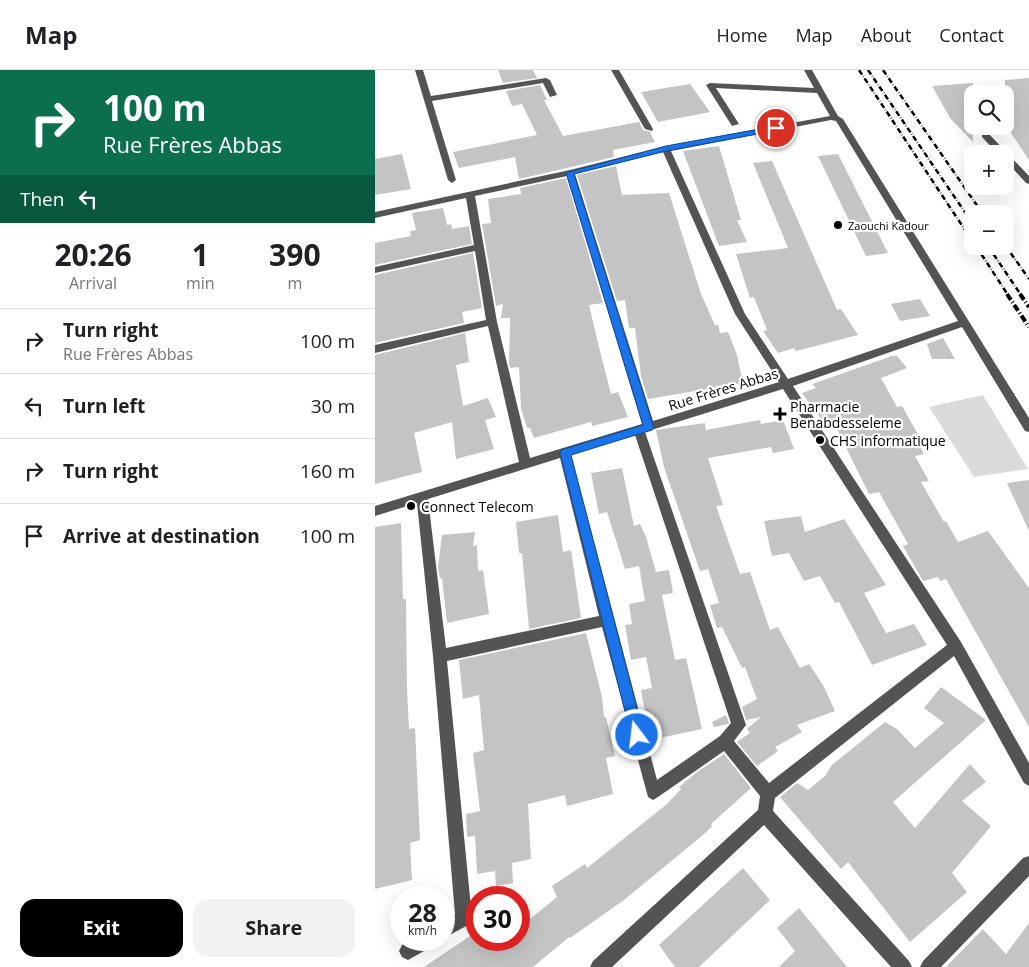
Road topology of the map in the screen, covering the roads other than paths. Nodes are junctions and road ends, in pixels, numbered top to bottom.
1 (419, 70) edge
2 (615, 70) edge
3 (808, 70) edge
4 (819, 91) junction
5 (553, 95) dead end
6 (428, 99) junction
7 (835, 118) junction
8 (735, 124) dead end
9 (649, 130) dead end
10 (985, 135) dead end
11 (994, 145) edge
12 (666, 149) junction
13 (1014, 165) edge
14 (570, 173) junction
15 (452, 180) dead end
16 (1029, 181) edge
17 (470, 195) junction
18 (375, 215) edge
19 (479, 247) junction
20 (375, 270) edge
21 (492, 322) junction
22 (963, 323) junction
23 (375, 349) edge
24 (787, 384) junction
25 (1029, 428) edge
26 (644, 429) junction
27 (565, 453) junction
28 (526, 465) junction
29 (421, 497) junction
30 (375, 511) edge
31 (607, 620) junction
32 (956, 646) junction
33 (440, 656) junction
34 (725, 741) junction
35 (1029, 778) edge
36 (769, 794) junction
37 (765, 814) junction
38 (1029, 864) edge
39 (455, 923) edge
40 (599, 967) edge
41 (903, 967) edge
42 (929, 967) edge

1 - 6 street
2 - 9 street
3 - 4 street
4 - 7 street
4 - 8 street
5 - 6 street
6 - 15 street
7 - 12 street
7 - 22 street
10 - 11 street
12 - 14 street
12 - 24 street
13 - 16 street
14 - 17 street
14 - 26 street
17 - 18 street
17 - 19 street
19 - 20 street
19 - 21 street
21 - 23 street
21 - 28 street
22 - 24 street, Rue Frères Abbas
22 - 25 street
24 - 26 street, Rue Frères Abbas
24 - 32 street
26 - 27 street, Rue Frères Abbas
26 - 34 street
27 - 28 street, Rue Frères Abbas
27 - 31 street
28 - 29 street, Rue Frères Abbas
29 - 30 street, Rue Frères Abbas
29 - 33 street
31 - 33 street
31 - 34 street
32 - 35 street
32 - 36 street
33 - 39 street
34 - 36 street
36 - 37 street
37 - 40 street
37 - 41 street
38 - 42 street

